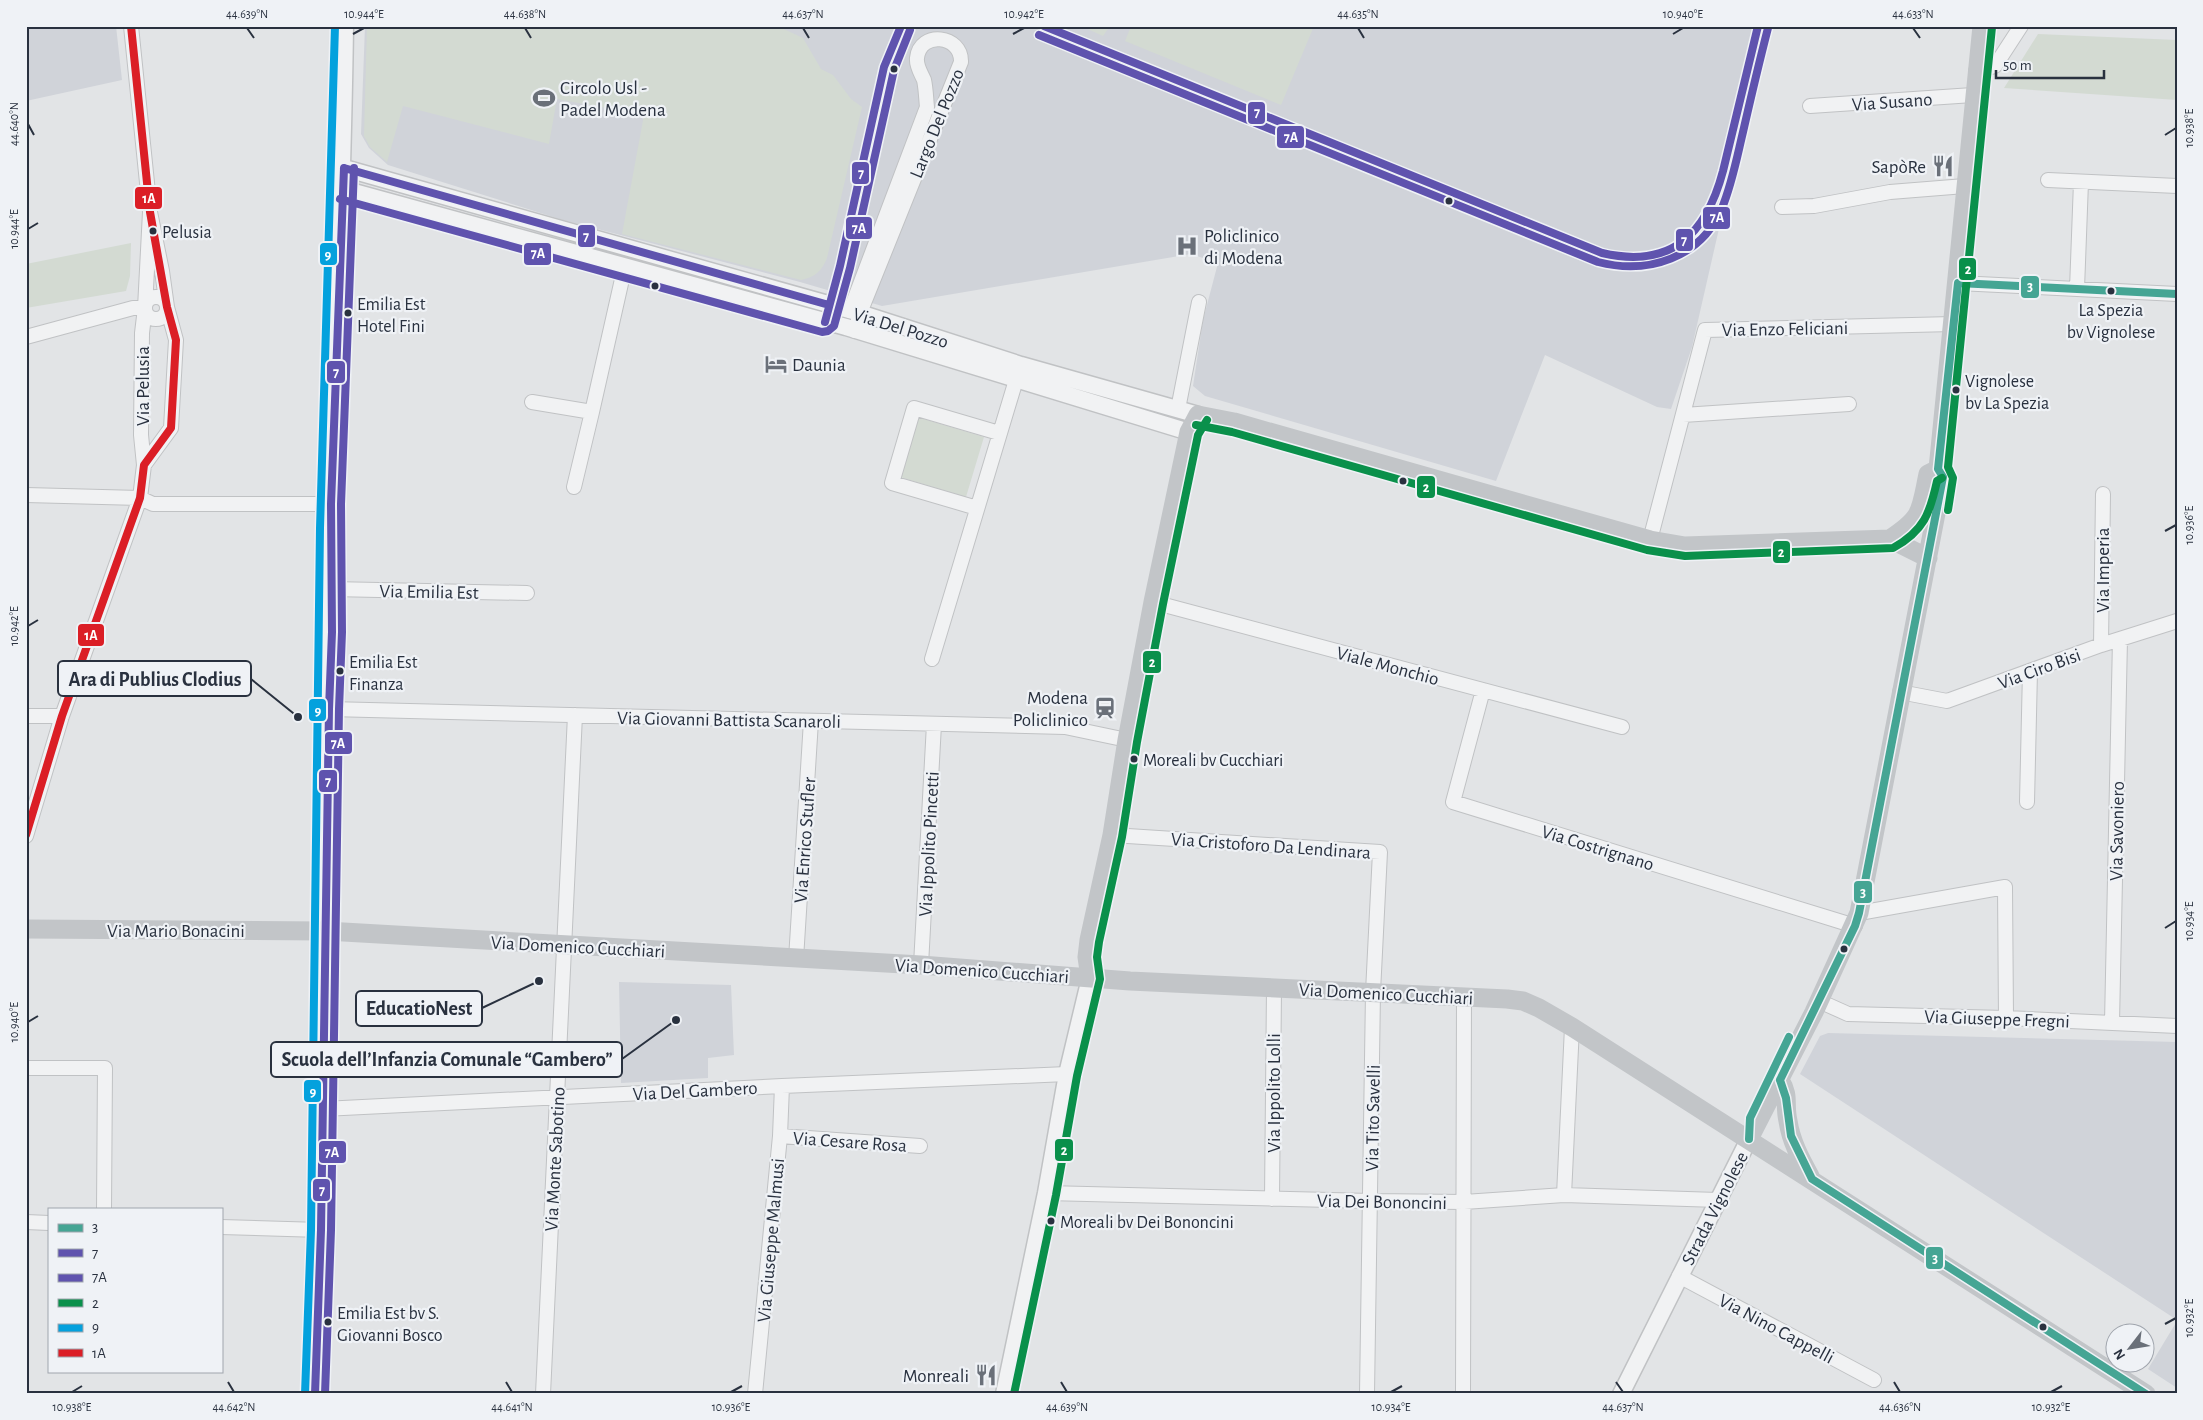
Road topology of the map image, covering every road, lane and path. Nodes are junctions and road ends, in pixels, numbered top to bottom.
1 (131, 26) edge
2 (345, 26) edge
3 (1982, 26) edge
4 (2021, 26) edge
5 (1976, 71) junction
6 (1974, 96) junction
7 (1810, 106) dead end
8 (344, 168) junction
9 (2048, 180) dead end
10 (2081, 182) junction
11 (1965, 186) junction
12 (2177, 186) edge
13 (342, 189) junction
14 (1782, 207) dead end
15 (150, 212) junction
16 (503, 214) junction
17 (496, 231) junction
18 (630, 250) junction
19 (625, 266) junction
20 (1958, 283) junction
21 (2077, 289) junction
22 (2177, 294) edge
23 (1199, 302) dead end
24 (167, 307) junction
25 (145, 308) junction
26 (855, 312) junction
27 (1953, 324) junction
28 (850, 329) junction
29 (26, 336) edge
30 (1018, 373) junction
31 (532, 402) dead end
32 (1849, 404) dead end
33 (1178, 410) junction
34 (592, 412) junction
35 (1198, 415) junction
36 (1683, 415) junction
37 (1189, 432) junction
38 (999, 433) junction
39 (144, 465) junction
40 (1938, 469) junction
41 (574, 487) dead end
42 (2103, 494) dead end
43 (26, 495) edge
44 (140, 498) junction
45 (331, 504) junction
46 (977, 508) junction
47 (1890, 539) junction
48 (1650, 540) junction
49 (1928, 558) junction
50 (331, 589) junction
51 (526, 593) dead end
52 (1153, 602) junction
53 (2177, 621) edge
54 (2120, 639) junction
55 (2101, 645) junction
56 (932, 659) dead end
57 (2030, 671) junction
58 (1483, 690) junction
59 (1900, 692) junction
60 (329, 709) junction
61 (575, 715) junction
62 (26, 716) edge
63 (62, 716) junction
64 (811, 721) junction
65 (934, 724) junction
66 (1622, 727) dead end
67 (1127, 740) junction
68 (2027, 802) dead end
69 (1112, 835) junction
70 (26, 836) edge
71 (1857, 919) junction
72 (26, 929) edge
73 (326, 931) junction
74 (565, 945) junction
75 (796, 959) junction
76 (921, 965) junction
77 (1090, 978) junction
78 (1274, 988) junction
79 (1373, 992) junction
80 (1464, 996) junction
81 (1819, 1001) junction
82 (2006, 1018) junction
83 (2112, 1023) junction
84 (2177, 1026) edge
85 (1572, 1027) junction
86 (26, 1068) edge
87 (1067, 1074) junction
88 (1780, 1080) junction
89 (782, 1086) junction
90 (557, 1097) junction
91 (323, 1109) junction
92 (780, 1136) junction
93 (1749, 1139) junction
94 (920, 1146) dead end
95 (1812, 1179) junction
96 (1046, 1193) junction
97 (1564, 1195) junction
98 (1272, 1199) junction
99 (1718, 1200) junction
100 (1371, 1201) junction
101 (1464, 1202) junction
102 (104, 1208) edge
103 (26, 1222) edge
104 (48, 1223) edge
105 (222, 1227) edge
106 (321, 1230) junction
107 (1679, 1276) junction
108 (1874, 1380) dead end
109 (315, 1394) edge
110 (543, 1394) edge
111 (755, 1394) edge
112 (1004, 1394) edge
113 (1368, 1394) edge
114 (1463, 1394) edge
115 (1621, 1394) edge
116 (2146, 1394) edge

1 - 15 street, Via Pelusia
2 - 8 street
3 - 5 main road, Strada Vignolese
4 - 5 street
5 - 6 main road, Strada Vignolese
6 - 7 street, Via Susano
6 - 11 main road, Strada Vignolese
8 - 13 street
8 - 16 street, Via Del Pozzo
9 - 10 street
10 - 12 street
10 - 21 street
11 - 14 street
11 - 20 main road, Strada Vignolese
13 - 17 street, Via Del Pozzo
13 - 45 street
15 - 24 street, Via Pelusia
15 - 25 street, Via Pelusia
16 - 17 street
16 - 18 street, Via Del Pozzo
17 - 19 street, Via Del Pozzo
18 - 19 street
18 - 26 street, Via Del Pozzo
19 - 28 street, Via Del Pozzo
19 - 34 street
20 - 21 street
20 - 27 main road, Strada Vignolese
21 - 22 street
23 - 33 street
24 - 25 street, Via Pelusia
24 - 39 street, Via Pelusia
25 - 29 street
25 - 39 street, Via Pelusia
26 - 26 street, Largo Del Pozzo
26 - 28 street, Via Del Pozzo
26 - 30 street, Via Del Pozzo
27 - 36 street, Via Enzo Feliciani
27 - 40 main road, Strada Vignolese
28 - 30 street, Via Del Pozzo
30 - 33 street, Via Del Pozzo
30 - 37 street, Via Del Pozzo
30 - 38 street
31 - 34 street
32 - 36 street
33 - 35 street, Via Del Pozzo
34 - 41 street
35 - 37 main road
35 - 48 main road
36 - 48 street, Via Enzo Feliciani
37 - 52 main road
38 - 46 street
38 - 46 street
39 - 44 street, Via Pelusia
40 - 47 main road
40 - 49 main road, Strada Vignolese
42 - 55 street, Via Imperia
43 - 44 street
44 - 45 street
44 - 63 street, Via Pelusia
45 - 50 street
46 - 56 street
47 - 48 main road
47 - 49 main road
49 - 59 main road, Strada Vignolese
50 - 51 street, Via Emilia Est
50 - 60 street
52 - 58 street, Viale Monchio
52 - 67 main road
53 - 54 street, Via Ciro Bisi
54 - 55 street, Via Ciro Bisi
54 - 83 street, Via Savoniero
55 - 57 street, Via Ciro Bisi
57 - 59 street, Via Ciro Bisi
57 - 68 street
58 - 66 street, Viale Monchio
58 - 71 street, Via Costrignano
59 - 71 main road, Strada Vignolese
60 - 61 street, Via Giovanni Battista Scanaroli
60 - 73 street
61 - 64 street, Via Giovanni Battista Scanaroli
61 - 74 street, Via Monte Sabotino
62 - 63 street
63 - 70 street, Via Pelusia
64 - 65 street, Via Giovanni Battista Scanaroli
64 - 75 street, Via Enrico Stufler
65 - 67 street, Via Giovanni Battista Scanaroli
65 - 76 street, Via Ippolito Pincetti
67 - 69 main road
69 - 77 main road
69 - 79 street, Via Cristoforo Da Lendinara
71 - 81 main road, Strada Vignolese
71 - 82 street
72 - 73 main road, Via Mario Bonacini
73 - 74 main road, Via Domenico Cucchiari
73 - 91 street
74 - 75 main road, Via Domenico Cucchiari
74 - 90 street, Via Monte Sabotino
75 - 76 main road, Via Domenico Cucchiari
76 - 77 main road, Via Domenico Cucchiari
77 - 78 main road, Via Domenico Cucchiari
77 - 87 street
78 - 79 main road, Via Domenico Cucchiari
78 - 98 street, Via Ippolito Lolli
79 - 80 main road, Via Domenico Cucchiari
79 - 100 street, Via Tito Savelli
80 - 85 main road, Via Domenico Cucchiari
80 - 101 street
81 - 82 street, Via Giuseppe Fregni
81 - 88 main road, Strada Vignolese
82 - 83 street, Via Giuseppe Fregni
83 - 84 street, Via Giuseppe Fregni
85 - 93 main road, Via Domenico Cucchiari
85 - 97 street
86 - 102 street
87 - 89 street, Via Del Gambero
87 - 96 street
88 - 93 main road, Strada Vignolese
88 - 95 main road
89 - 90 street, Via Del Gambero
89 - 92 street, Via Giuseppe Malmusi
90 - 91 street, Via Del Gambero
90 - 110 street, Via Monte Sabotino
91 - 106 street
92 - 94 street, Via Cesare Rosa
92 - 111 street, Via Giuseppe Malmusi
93 - 95 main road, Via Domenico Cucchiari
93 - 99 street, Strada Vignolese
95 - 116 main road, Via Domenico Cucchiari
96 - 98 street, Via Dei Bononcini
96 - 112 street
97 - 99 street, Via Dei Bononcini
97 - 101 street, Via Dei Bononcini
98 - 100 street, Via Dei Bononcini
99 - 107 street, Strada Vignolese
100 - 101 street, Via Dei Bononcini
100 - 113 street, Via Tito Savelli
101 - 114 street
103 - 104 street
105 - 106 street
106 - 109 street
107 - 108 street, Via Nino Cappelli
107 - 115 street, Strada Vignolese

